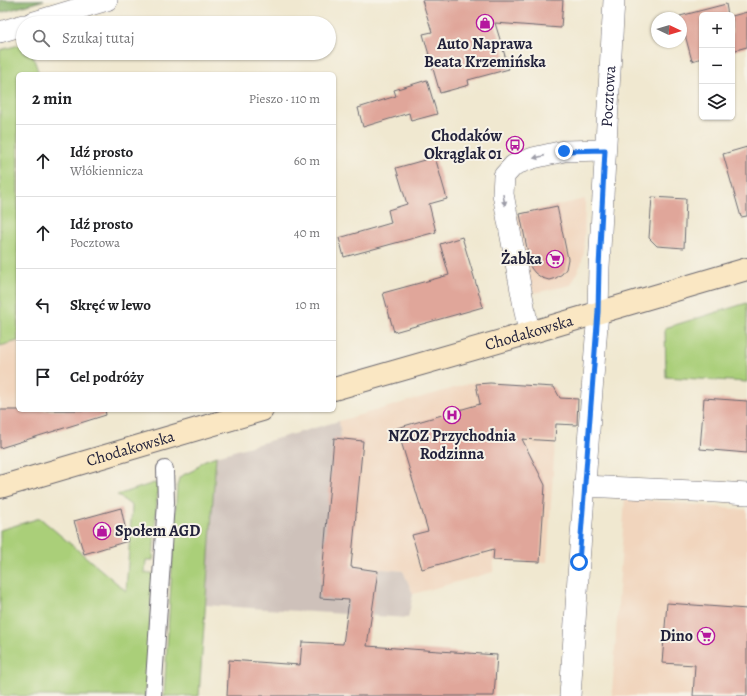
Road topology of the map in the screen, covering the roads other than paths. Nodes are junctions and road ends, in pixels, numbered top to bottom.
1 (107, 0) edge
2 (614, 0) edge
3 (54, 16) edge
4 (16, 27) edge
5 (0, 32) edge
6 (605, 150) junction
7 (747, 269) edge
8 (598, 312) junction
9 (529, 333) junction
10 (336, 388) edge
11 (255, 412) edge
12 (165, 469) dead end
13 (584, 486) junction
14 (0, 487) edge
15 (747, 494) edge
16 (154, 696) edge
17 (570, 696) edge

1 - 3 street
2 - 6 street, Pocztowa
4 - 5 street
6 - 8 street, Pocztowa
6 -> 9 street
7 - 8 main road, Chodakowska
8 - 9 main road, Chodakowska
8 - 13 street, Pocztowa
9 - 10 main road, Chodakowska
11 - 14 main road, Chodakowska
12 - 16 street
13 - 15 street
13 - 17 street, Pocztowa

